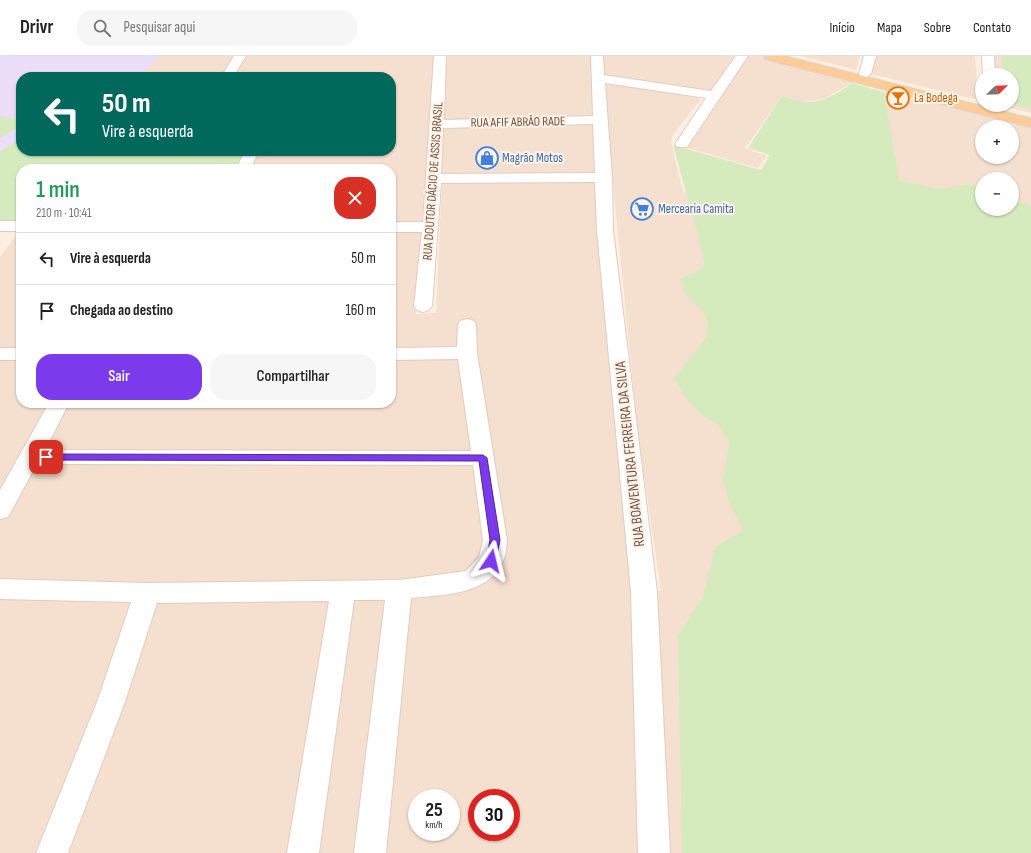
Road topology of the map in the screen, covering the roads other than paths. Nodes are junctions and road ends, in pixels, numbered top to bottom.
1 (240, 56) edge
2 (440, 56) edge
3 (597, 56) edge
4 (742, 56) edge
5 (770, 56) edge
6 (798, 56) edge
7 (870, 56) edge
8 (988, 56) edge
9 (989, 68) edge
10 (230, 72) edge
11 (866, 74) junction
12 (597, 78) junction
13 (716, 96) junction
14 (975, 101) edge
15 (1019, 112) edge
16 (1031, 115) edge
17 (599, 120) junction
18 (1031, 122) edge
19 (436, 124) junction
20 (682, 144) dead end
21 (604, 176) junction
22 (433, 179) junction
23 (11, 226) edge
24 (396, 227) edge
25 (431, 227) junction
26 (0, 242) edge
27 (423, 306) dead end
28 (467, 325) dead end
29 (467, 353) junction
30 (0, 354) edge
31 (16, 354) edge
32 (396, 354) edge
33 (56, 408) edge
34 (30, 457) junction
35 (483, 458) junction
36 (0, 511) edge
37 (0, 589) edge
38 (343, 590) junction
39 (399, 590) junction
40 (147, 593) junction
41 (52, 853) edge
42 (303, 853) edge
43 (370, 853) edge
44 (654, 853) edge

1 - 10 street
2 - 19 street, RUA DOUTOR DÁCIO DE ASSIS BRASIL
3 - 12 street, RUA BOAVENTURA FERREIRA DA SILVA
4 - 13 street
5 - 18 main road
6 - 11 main road
7 - 11 street
8 - 9 street
11 - 14 main road
12 - 13 street
12 - 17 street, RUA BOAVENTURA FERREIRA DA SILVA
13 - 20 street
15 - 16 main road
17 - 19 street, RUA AFIF ABRÃO RADE
17 - 21 street, RUA BOAVENTURA FERREIRA DA SILVA
19 - 22 street, RUA DOUTOR DÁCIO DE ASSIS BRASIL
21 - 22 street
21 - 44 street, RUA BOAVENTURA FERREIRA DA SILVA
22 - 25 street, RUA DOUTOR DÁCIO DE ASSIS BRASIL
23 - 26 street
24 - 25 street
25 - 27 street, RUA DOUTOR DÁCIO DE ASSIS BRASIL
28 - 29 street
29 - 32 street
29 - 35 street
30 - 31 street
33 - 34 street
34 - 35 street
34 - 36 street
35 - 39 street
37 - 40 street
38 - 39 street
38 - 40 street
38 - 42 street
39 - 43 street
40 - 41 street

